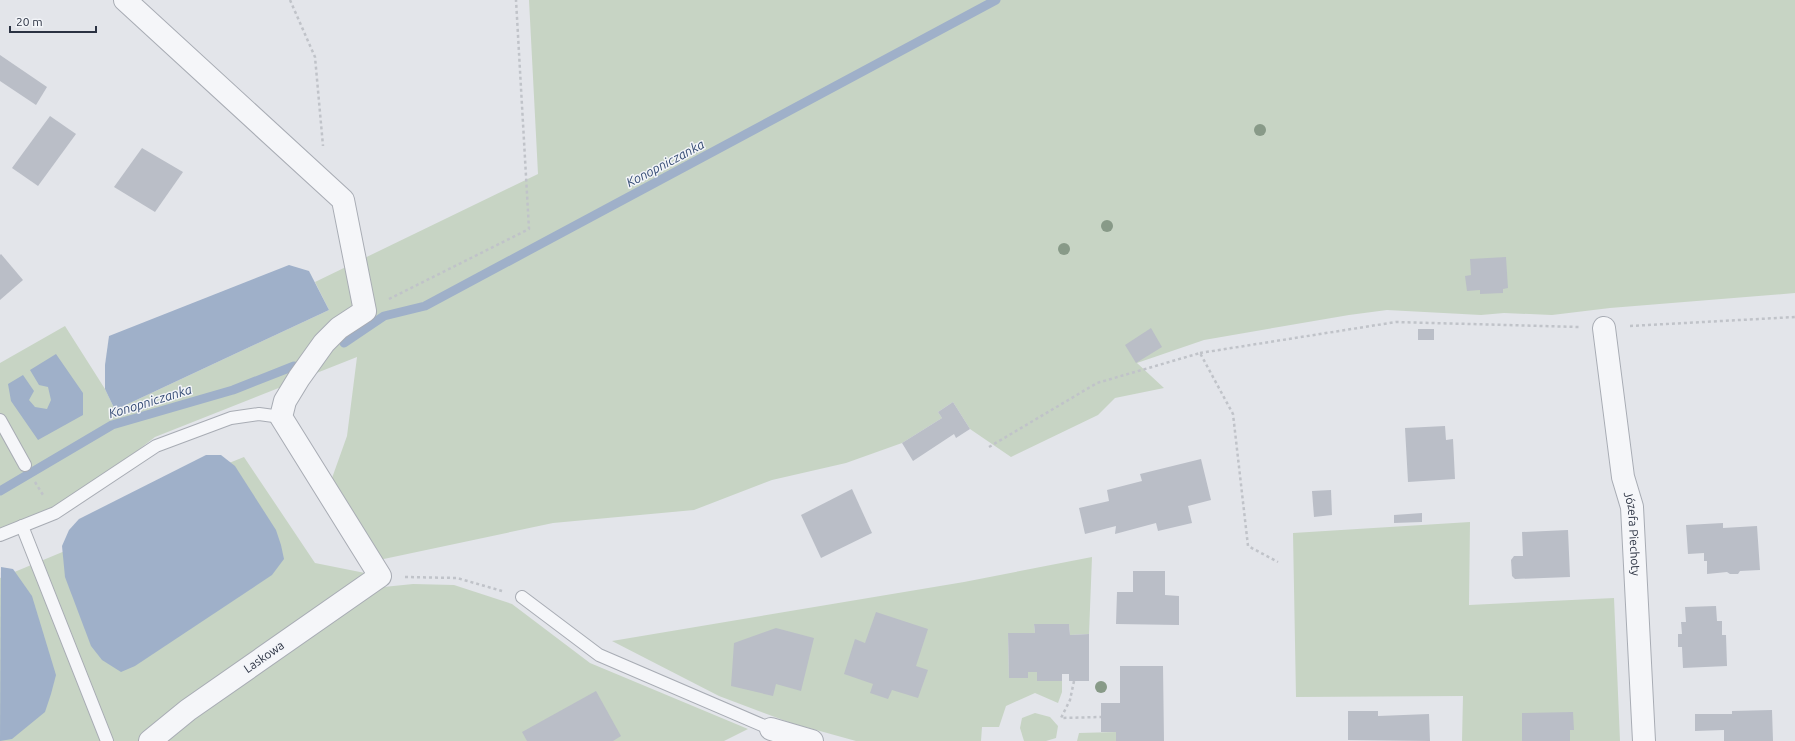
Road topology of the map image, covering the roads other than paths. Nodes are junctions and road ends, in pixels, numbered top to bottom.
1 (125, 0) edge
2 (1604, 328) road end
3 (281, 417) junction
4 (0, 420) edge
5 (25, 465) dead end
6 (22, 526) junction
7 (0, 535) edge
8 (522, 597) road end
9 (771, 730) joint
10 (106, 741) edge
11 (150, 741) edge
12 (812, 741) edge
13 (1644, 741) edge

1 - 3 street
2 - 13 street, Józefa Piechoty
3 - 6 lane
3 - 11 street, Laskowa
4 - 5 lane
6 - 7 lane
6 - 10 lane
8 - 9 lane
9 - 12 street

